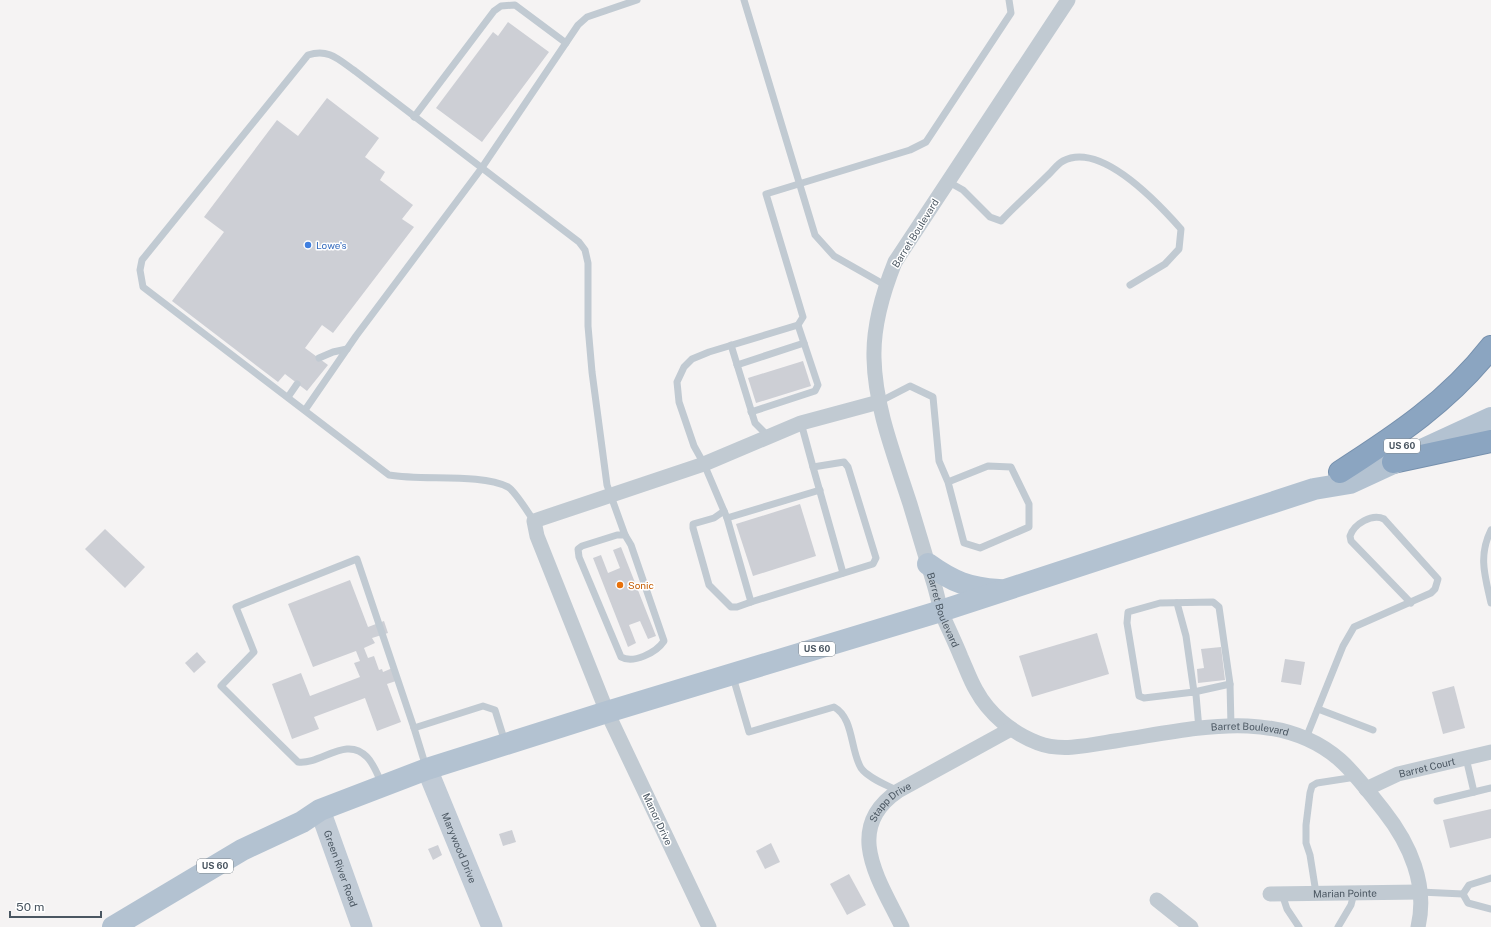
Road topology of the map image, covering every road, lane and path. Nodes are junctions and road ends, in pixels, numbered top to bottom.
1 (637, 0) edge
2 (744, 0) edge
3 (1009, 0) edge
4 (1068, 0) edge
5 (566, 43) junction
6 (414, 117) junction
7 (481, 169) junction
8 (947, 181) junction
9 (800, 184) junction
10 (1130, 285) dead end
11 (886, 286) junction
12 (798, 325) junction
13 (804, 343) junction
14 (731, 345) junction
15 (1491, 347) edge
16 (347, 349) junction
17 (319, 358) dead end
18 (737, 364) junction
19 (297, 384) dead end
20 (288, 397) junction
21 (879, 402) junction
22 (1491, 405) edge
23 (305, 410) junction
24 (751, 412) junction
25 (1491, 418) edge
26 (801, 423) junction
27 (768, 436) junction
28 (1491, 441) edge
29 (1392, 462) junction
30 (704, 464) junction
31 (813, 467) junction
32 (1340, 472) junction
33 (948, 482) junction
34 (1314, 489) junction
35 (820, 490) junction
36 (610, 496) junction
37 (724, 511) junction
38 (727, 518) junction
39 (534, 521) junction
40 (1491, 530) edge
41 (625, 535) junction
42 (1487, 552) edge
43 (928, 564) junction
44 (843, 573) junction
45 (1006, 590) junction
46 (751, 602) junction
47 (1177, 603) junction
48 (1412, 603) junction
49 (1491, 603) edge
50 (941, 611) junction
51 (732, 674) junction
52 (1230, 684) junction
53 (1194, 692) junction
54 (1318, 709) junction
55 (607, 712) junction
56 (1231, 726) junction
57 (414, 728) junction
58 (1011, 729) junction
59 (1199, 729) junction
60 (1373, 730) dead end
61 (1306, 738) junction
62 (506, 744) junction
63 (1491, 752) edge
64 (1466, 758) junction
65 (427, 769) junction
66 (1356, 777) junction
67 (383, 786) junction
68 (1491, 788) edge
69 (1366, 789) junction
70 (898, 791) junction
71 (1474, 792) junction
72 (1437, 801) dead end
73 (320, 810) junction
74 (1491, 878) edge
75 (1420, 892) junction
76 (1316, 893) junction
77 (1354, 893) junction
78 (1276, 894) joint
79 (1463, 894) junction
80 (1157, 900) dead end
81 (1491, 909) edge
82 (113, 927) edge
83 (362, 927) edge
84 (492, 927) edge
85 (709, 927) edge
86 (902, 927) edge
87 (1191, 927) edge
88 (1299, 927) edge
89 (1338, 927) edge
90 (1418, 927) edge

1 - 5 lane
2 - 9 lane
3 - 9 lane
4 - 8 street, Barret Boulevard
5 - 6 lane
5 - 7 lane
6 - 7 lane
6 - 20 lane
7 - 16 lane
7 - 36 lane
8 - 10 lane
8 - 11 street, Barret Boulevard
9 - 11 lane
9 - 12 lane
11 - 21 street, Barret Boulevard
12 - 13 lane
12 - 14 lane
13 - 18 lane
13 - 24 lane
14 - 18 lane
14 - 30 lane
15 - 32 highway
16 - 17 lane
16 - 23 lane
18 - 24 lane
19 - 20 lane
20 - 23 lane
21 - 26 street
21 - 33 lane
21 - 43 street, Barret Boulevard
22 - 32 main road, US 60
23 - 39 lane
24 - 27 lane
25 - 29 main road, US 60
26 - 27 street
26 - 31 lane
27 - 30 street
28 - 29 highway
29 - 34 main road, US 60
30 - 36 street
30 - 37 lane
31 - 35 lane
31 - 44 lane
32 - 34 main road, US 60
33 - 33 lane
34 - 45 main road, US 60
35 - 38 lane
35 - 44 lane
36 - 39 street
36 - 41 lane
37 - 38 lane
37 - 46 lane
38 - 46 lane
39 - 55 street, Manor Drive
40 - 42 lane
41 - 41 lane
42 - 49 lane
43 - 45 main road
43 - 50 street, Barret Boulevard
44 - 46 lane
45 - 50 main road, US 60
47 - 52 lane
47 - 53 lane
47 - 53 lane
48 - 48 lane
48 - 54 lane
50 - 51 main road, US 60
50 - 58 street, Barret Boulevard
51 - 55 main road, US 60
51 - 70 lane
52 - 53 lane
52 - 56 lane
53 - 59 lane
54 - 60 lane
54 - 61 lane
55 - 62 main road, US 60
55 - 85 street, Manor Drive
56 - 59 street, Barret Boulevard
56 - 61 street, Barret Boulevard
57 - 62 lane
57 - 65 lane
57 - 67 lane
58 - 59 street, Barret Boulevard
58 - 70 street, Stapp Drive
61 - 66 street, Barret Boulevard
62 - 65 main road, US 60
63 - 64 street, Barret Court
64 - 69 street, Barret Court
64 - 71 lane
65 - 67 main road, US 60
65 - 84 street, Marywood Drive
66 - 69 street, Barret Boulevard
66 - 76 lane
67 - 73 main road, US 60
68 - 71 lane
69 - 75 street, Barret Boulevard
70 - 86 street, Stapp Drive
71 - 72 lane
73 - 82 main road, US 60
73 - 83 street, Green River Road
74 - 79 lane
75 - 77 street, Marian Pointe
75 - 79 lane
75 - 90 street, Barret Boulevard
76 - 77 street, Marian Pointe
76 - 78 street, Marian Pointe
77 - 89 lane
78 - 88 lane
79 - 81 lane
80 - 87 street

